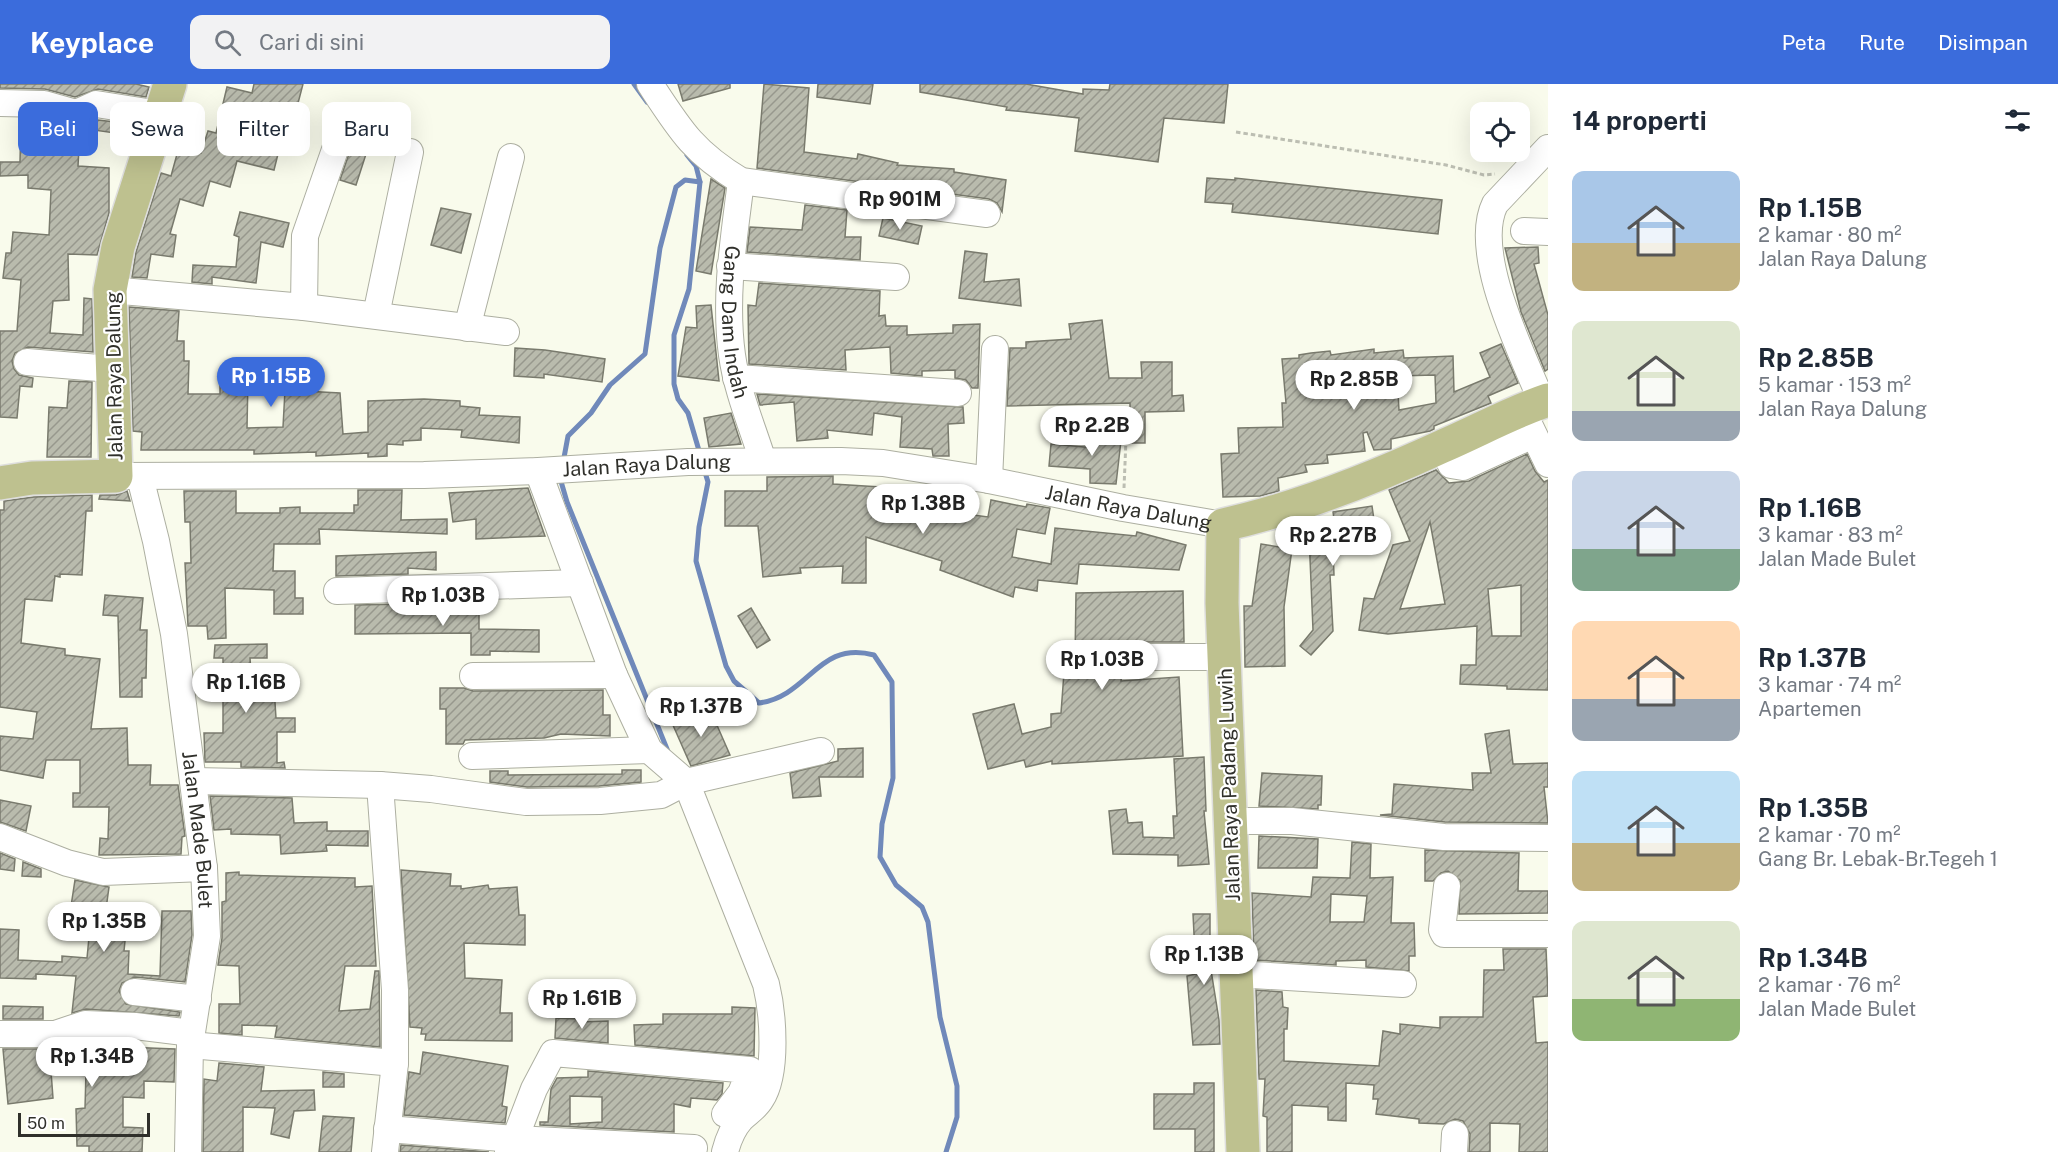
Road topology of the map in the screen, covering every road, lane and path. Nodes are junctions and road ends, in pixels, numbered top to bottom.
1 (170, 84) edge
2 (650, 84) edge
3 (163, 102) edge
4 (0, 103) edge
5 (110, 106) edge
6 (1236, 132) dead end
7 (1548, 148) edge
8 (146, 156) edge
9 (333, 156) edge
10 (409, 156) edge
11 (511, 157) dead end
12 (1529, 170) junction
13 (741, 181) junction
14 (987, 214) dead end
15 (730, 266) junction
16 (896, 277) dead end
17 (110, 290) junction
18 (304, 307) junction
19 (376, 315) junction
20 (467, 328) junction
21 (506, 332) dead end
22 (995, 349) dead end
23 (27, 363) dead end
24 (111, 369) junction
25 (736, 378) junction
26 (958, 393) dead end
27 (1536, 411) edge
28 (1127, 415) dead end
29 (763, 460) junction
30 (1548, 464) edge
31 (538, 471) junction
32 (128, 476) junction
33 (988, 480) junction
34 (0, 483) edge
35 (1123, 508) junction
36 (1223, 525) junction
37 (580, 583) junction
38 (337, 591) dead end
39 (1130, 657) dead end
40 (1224, 657) junction
41 (614, 675) junction
42 (473, 676) dead end
43 (649, 750) junction
44 (821, 751) dead end
45 (472, 756) dead end
46 (194, 781) junction
47 (686, 782) junction
48 (380, 785) junction
49 (1230, 821) junction
50 (0, 837) edge
51 (1548, 838) edge
52 (204, 868) junction
53 (1446, 886) dead end
54 (1548, 934) edge
55 (1237, 974) junction
56 (1403, 984) dead end
57 (134, 992) dead end
58 (198, 999) junction
59 (0, 1034) edge
60 (191, 1039) junction
61 (395, 1063) junction
62 (725, 1114) dead end
63 (386, 1141) edge
64 (511, 1145) edge
65 (694, 1148) dead end
66 (188, 1152) edge
67 (724, 1152) edge
68 (1243, 1152) edge

1 - 3 main road, Jalan Raya Dalung
2 - 13 street
4 - 5 street
6 - 12 path
7 - 12 street
8 - 17 main road, Jalan Raya Dalung
9 - 18 street
10 - 19 street
11 - 20 street
12 - 27 street
13 - 14 street
13 - 15 street, Gang Dam Indah
15 - 16 street
15 - 25 street, Gang Dam Indah
17 - 18 street
17 - 24 main road, Jalan Raya Dalung
18 - 19 street
19 - 20 street
20 - 21 street
22 - 33 street
23 - 24 street
24 - 32 main road, Jalan Raya Dalung
25 - 26 street
25 - 29 street, Gang Dam Indah
27 - 30 street
27 - 36 main road, Jalan Raya Dalung
28 - 35 path
29 - 31 street, Jalan Raya Dalung
29 - 33 street, Jalan Raya Dalung
31 - 32 street, Jalan Raya Dalung
31 - 37 street
32 - 34 main road
32 - 46 street, Jalan Made Bulet
33 - 35 street, Jalan Raya Dalung
35 - 36 street, Jalan Raya Dalung
36 - 40 main road, Jalan Raya Padang Luwih
37 - 38 street
37 - 41 street
39 - 40 street
40 - 49 main road, Jalan Raya Padang Luwih
41 - 42 street
41 - 43 street
43 - 45 street
43 - 47 street
44 - 47 street
46 - 48 street
46 - 52 street, Jalan Made Bulet
47 - 48 street
47 - 67 street
48 - 61 street
49 - 51 street
49 - 55 main road, Jalan Raya Padang Luwih
50 - 52 street
52 - 58 street, Jalan Made Bulet
53 - 54 street
55 - 56 street
55 - 68 main road, Jalan Raya Padang Luwih
57 - 58 street
58 - 60 street, Jalan Made Bulet
59 - 60 street
60 - 61 street
60 - 66 street, Jalan Made Bulet
61 - 63 street
62 - 64 street
63 - 64 street
64 - 65 street

